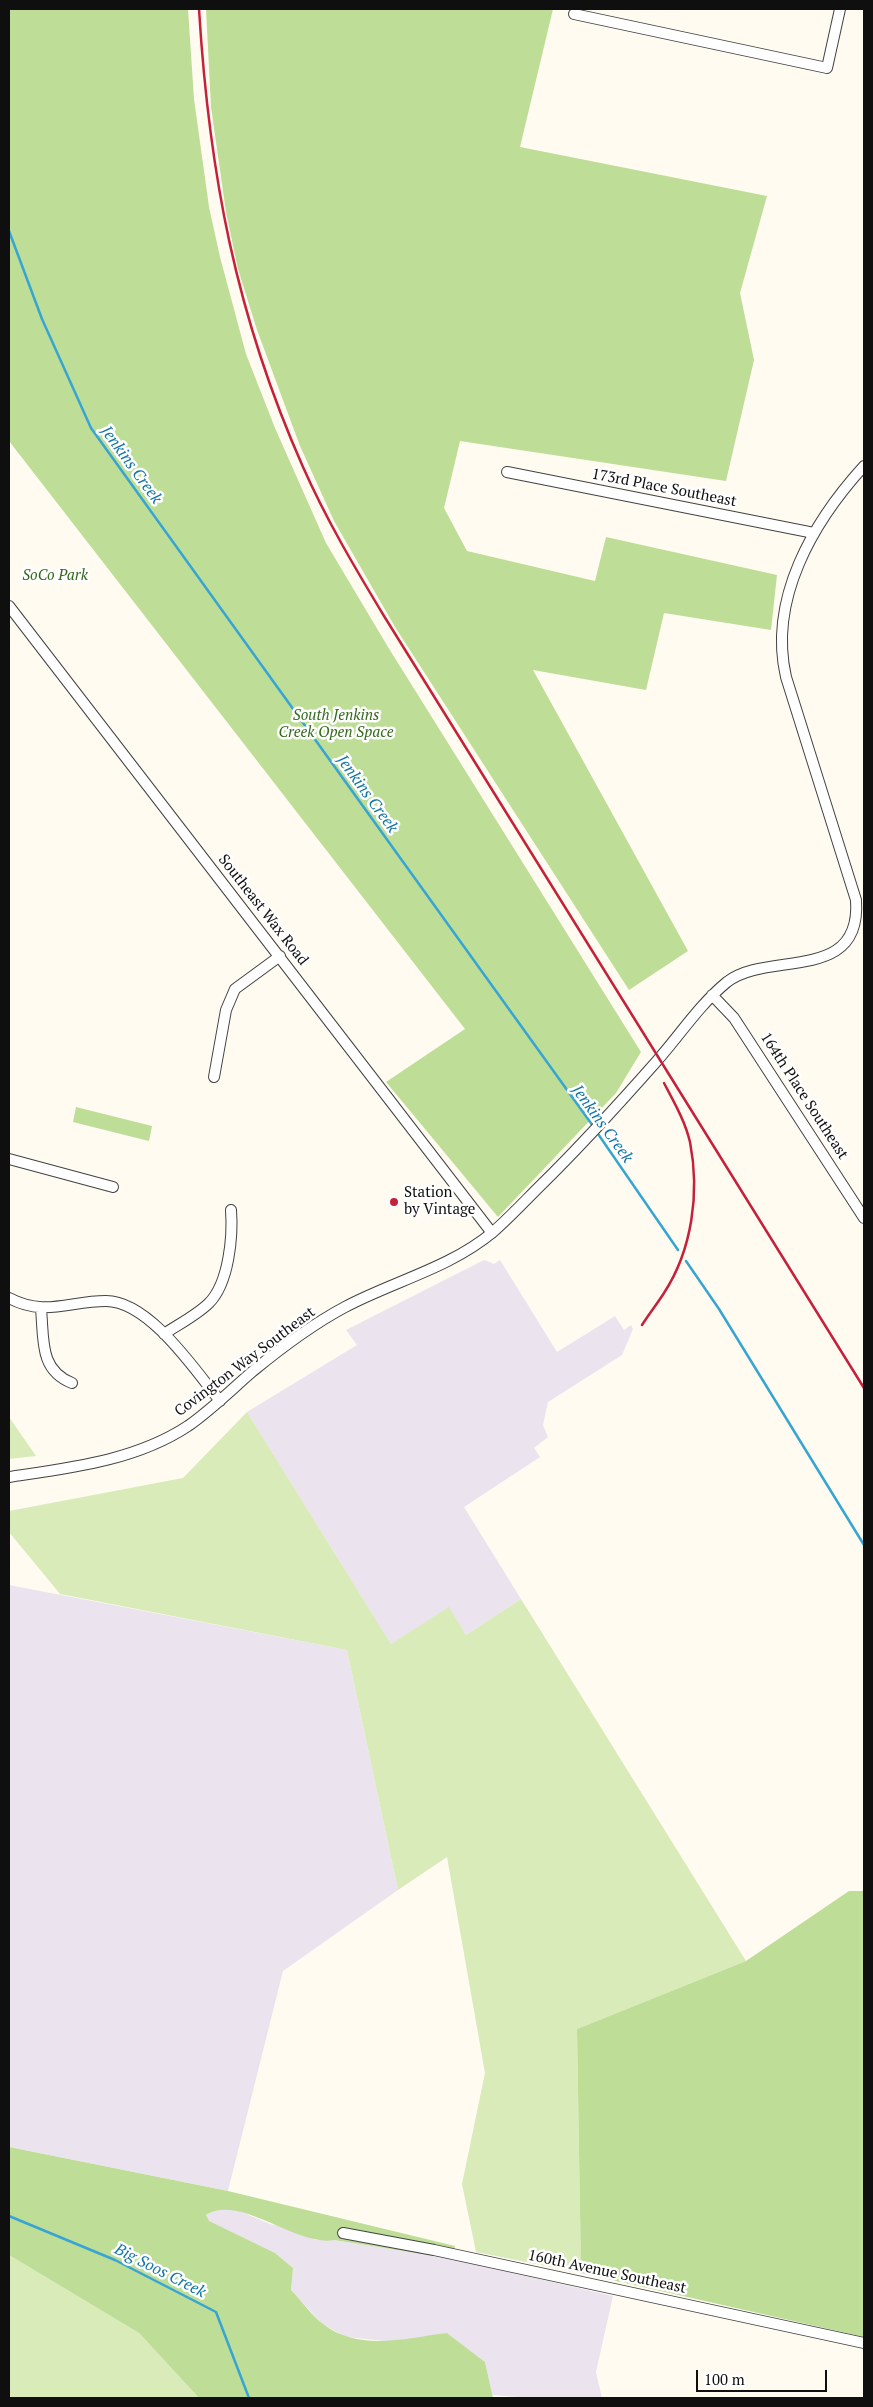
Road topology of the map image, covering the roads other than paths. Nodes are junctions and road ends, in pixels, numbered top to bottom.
1 (840, 9) edge
2 (574, 14) dead end
3 (864, 466) edge
4 (507, 472) dead end
5 (814, 533) junction
6 (9, 606) edge
7 (280, 956) junction
8 (712, 995) junction
9 (214, 1077) dead end
10 (9, 1159) edge
11 (113, 1187) dead end
12 (231, 1210) dead end
13 (864, 1218) edge
14 (492, 1233) junction
15 (9, 1298) edge
16 (42, 1309) junction
17 (164, 1334) junction
18 (72, 1383) dead end
19 (220, 1401) junction
20 (9, 1477) edge
21 (343, 2233) dead end
22 (864, 2343) edge

1 - 2 street
3 - 5 street
4 - 5 street, 173rd Place Southeast
5 - 8 street, Covington Way Southeast
6 - 7 street, Southeast Wax Road
7 - 9 street
7 - 14 street, Southeast Wax Road
8 - 13 street, 164th Place Southeast
8 - 14 street, Covington Way Southeast
10 - 11 street
12 - 17 street
14 - 19 street, Covington Way Southeast
15 - 16 street
16 - 17 street
16 - 18 street
17 - 19 street
19 - 20 street, Covington Way Southeast
21 - 22 street, 160th Avenue Southeast

